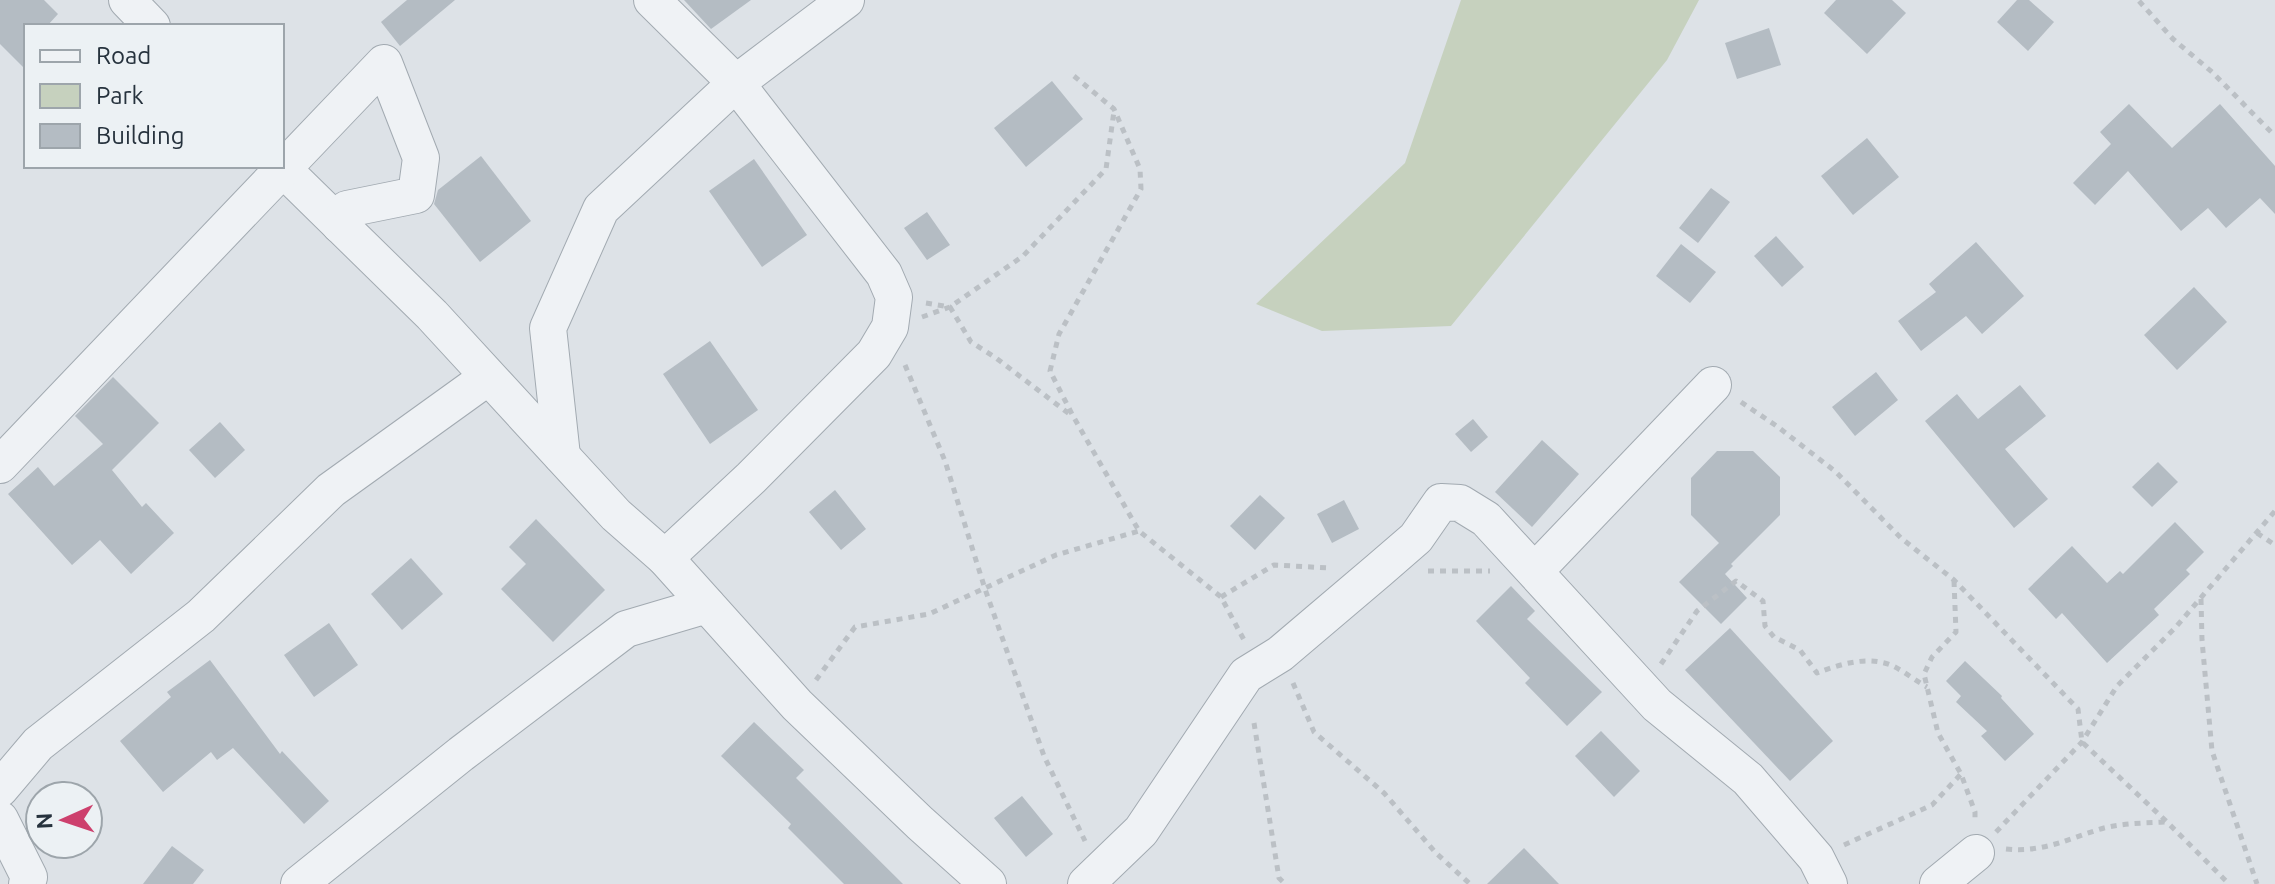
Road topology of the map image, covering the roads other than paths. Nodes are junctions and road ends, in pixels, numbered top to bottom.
1 (127, 0) edge
2 (652, 0) edge
3 (846, 0) edge
4 (150, 24) edge
5 (736, 83) junction
6 (284, 165) edge
7 (281, 168) edge
8 (340, 225) junction
9 (488, 377) junction
10 (1713, 385) road end
11 (562, 456) junction
12 (0, 465) edge
13 (665, 558) junction
14 (1535, 571) junction
15 (707, 605) junction
16 (0, 789) edge
17 (0, 819) edge
18 (1980, 860) edge
19 (1822, 871) edge
20 (1093, 877) edge
21 (27, 884) edge
22 (299, 884) edge
23 (988, 884) edge
24 (1938, 884) edge

1 - 4 street
2 - 5 street
3 - 5 street
5 - 11 street
5 - 13 street
6 - 8 street
7 - 8 street
7 - 12 street
8 - 9 street
9 - 11 street
9 - 16 street
10 - 14 street
11 - 13 street
13 - 15 street
14 - 19 street
14 - 20 street
15 - 22 street
15 - 23 street
17 - 21 street
18 - 24 street

